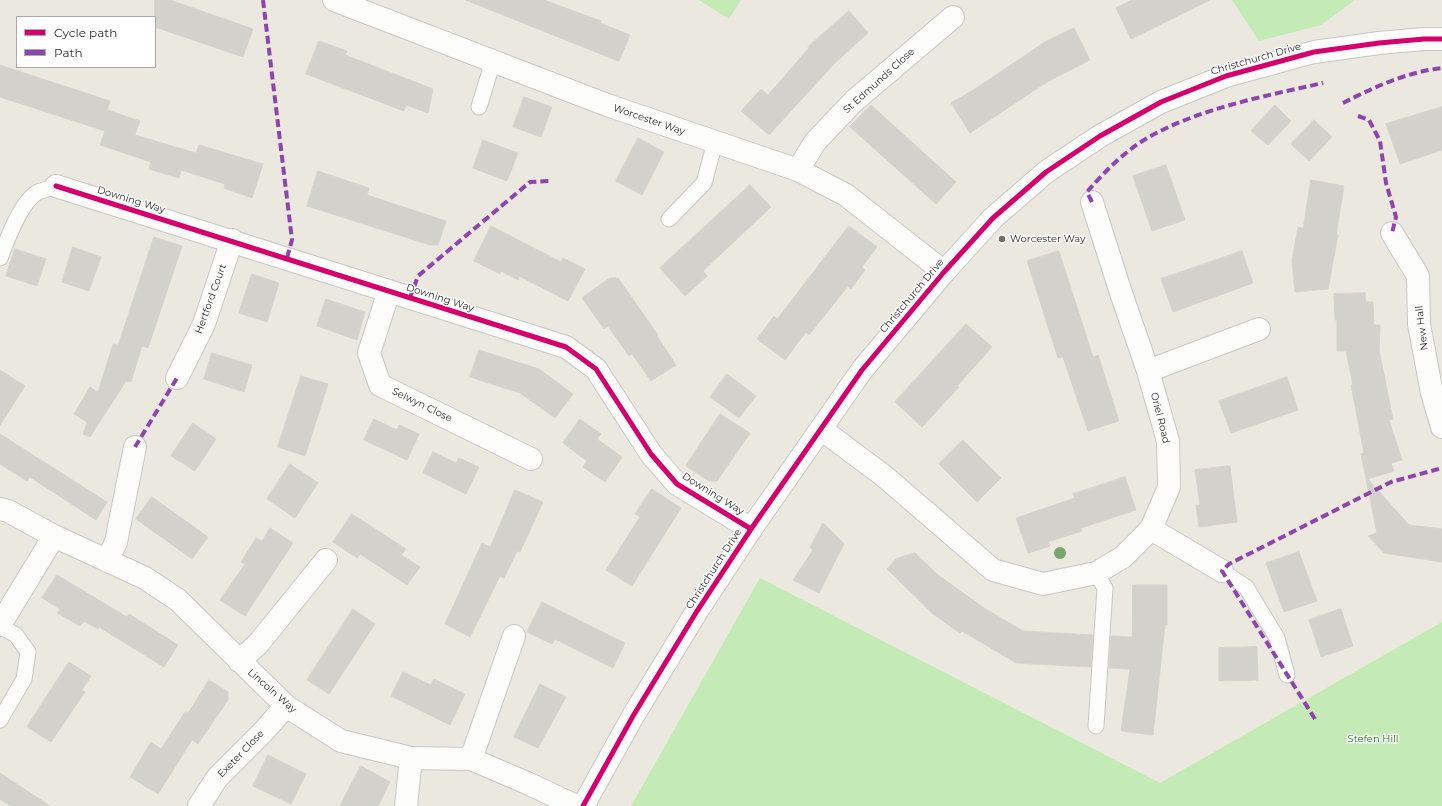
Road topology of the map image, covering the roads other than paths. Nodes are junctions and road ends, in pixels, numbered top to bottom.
1 (334, 0) edge
2 (375, 7) edge
3 (953, 17) dead end
4 (1442, 39) edge
5 (493, 60) junction
6 (479, 107) dead end
7 (715, 142) junction
8 (798, 170) junction
9 (56, 186) joint
10 (1092, 202) dead end
11 (669, 219) dead end
12 (1392, 233) dead end
13 (232, 240) junction
14 (0, 258) edge
15 (944, 272) junction
16 (390, 291) junction
17 (1259, 329) dead end
18 (1148, 370) junction
19 (177, 378) dead end
20 (1442, 427) edge
21 (821, 429) junction
22 (135, 447) dead end
23 (531, 459) dead end
24 (0, 509) edge
25 (751, 528) junction
26 (1151, 529) junction
27 (54, 536) junction
28 (326, 560) dead end
29 (107, 561) junction
30 (1222, 571) joint
31 (1096, 573) junction
32 (0, 626) edge
33 (514, 636) dead end
34 (239, 661) junction
35 (1287, 675) dead end
36 (286, 706) junction
37 (0, 720) edge
38 (1096, 726) dead end
39 (411, 758) junction
40 (471, 759) junction
41 (199, 806) edge
42 (406, 806) edge
43 (576, 806) edge
44 (583, 806) edge

1 - 2 street, Worcester Way
2 - 5 street, Worcester Way
3 - 8 street, St Edmunds Close
4 - 15 street, Christchurch Drive
5 - 6 lane
5 - 7 street, Worcester Way
7 - 8 street, Worcester Way
7 - 11 lane
8 - 15 street, Worcester Way
9 - 13 street, Downing Way
9 - 14 lane
10 - 18 street, Oriel Road
12 - 20 street, New Hall
13 - 16 street, Downing Way
13 - 19 street, Hertford Court
15 - 21 street, Christchurch Drive
16 - 23 street, Selwyn Close
16 - 25 street, Downing Way
17 - 18 street
18 - 26 street, Oriel Road
21 - 25 street, Christchurch Drive
21 - 31 street, Oriel Road
22 - 29 street
24 - 27 street, Lincoln Way
25 - 44 street, Christchurch Drive
26 - 30 street
26 - 31 street, Oriel Road
27 - 29 street, Lincoln Way
27 - 32 street
28 - 34 street
29 - 34 street, Lincoln Way
30 - 35 lane
31 - 38 lane
32 - 37 lane
33 - 40 street
34 - 36 street, Lincoln Way
36 - 39 street, Lincoln Way
36 - 41 street, Exeter Close
39 - 40 street, Lincoln Way
39 - 42 street
40 - 43 street, Lincoln Way

